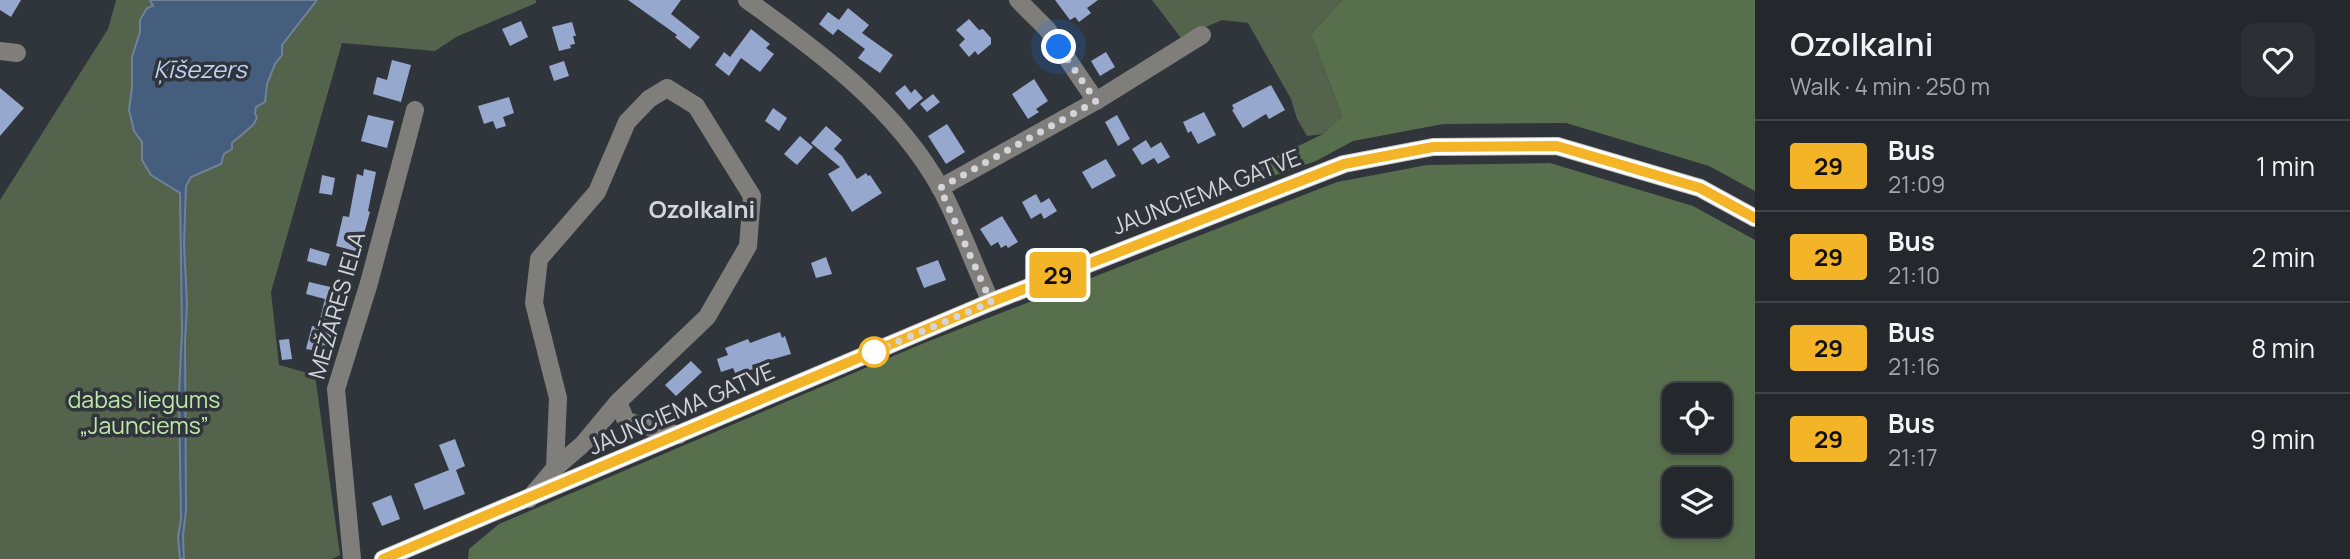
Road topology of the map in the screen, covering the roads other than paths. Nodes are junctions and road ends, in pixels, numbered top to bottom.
1 (747, 0) edge
2 (1018, 0) edge
3 (769, 6) edge
4 (1202, 35) dead end
5 (1096, 101) junction
6 (415, 110) dead end
7 (940, 188) junction
8 (1755, 218) edge
9 (991, 302) junction
10 (618, 402) junction
11 (679, 435) junction
12 (555, 468) junction
13 (529, 499) junction
14 (352, 559) edge
15 (383, 559) edge

1 - 3 street
2 - 5 street
3 - 7 street
4 - 5 street
5 - 7 street
6 - 14 street, MEŽĀRES IELA
7 - 9 street
8 - 9 main road, JAUNCIEMA GATVE
9 - 11 main road, JAUNCIEMA GATVE
10 - 11 street
10 - 12 street
10 - 12 street
11 - 13 main road, JAUNCIEMA GATVE
12 - 13 street
13 - 15 main road, JAUNCIEMA GATVE

